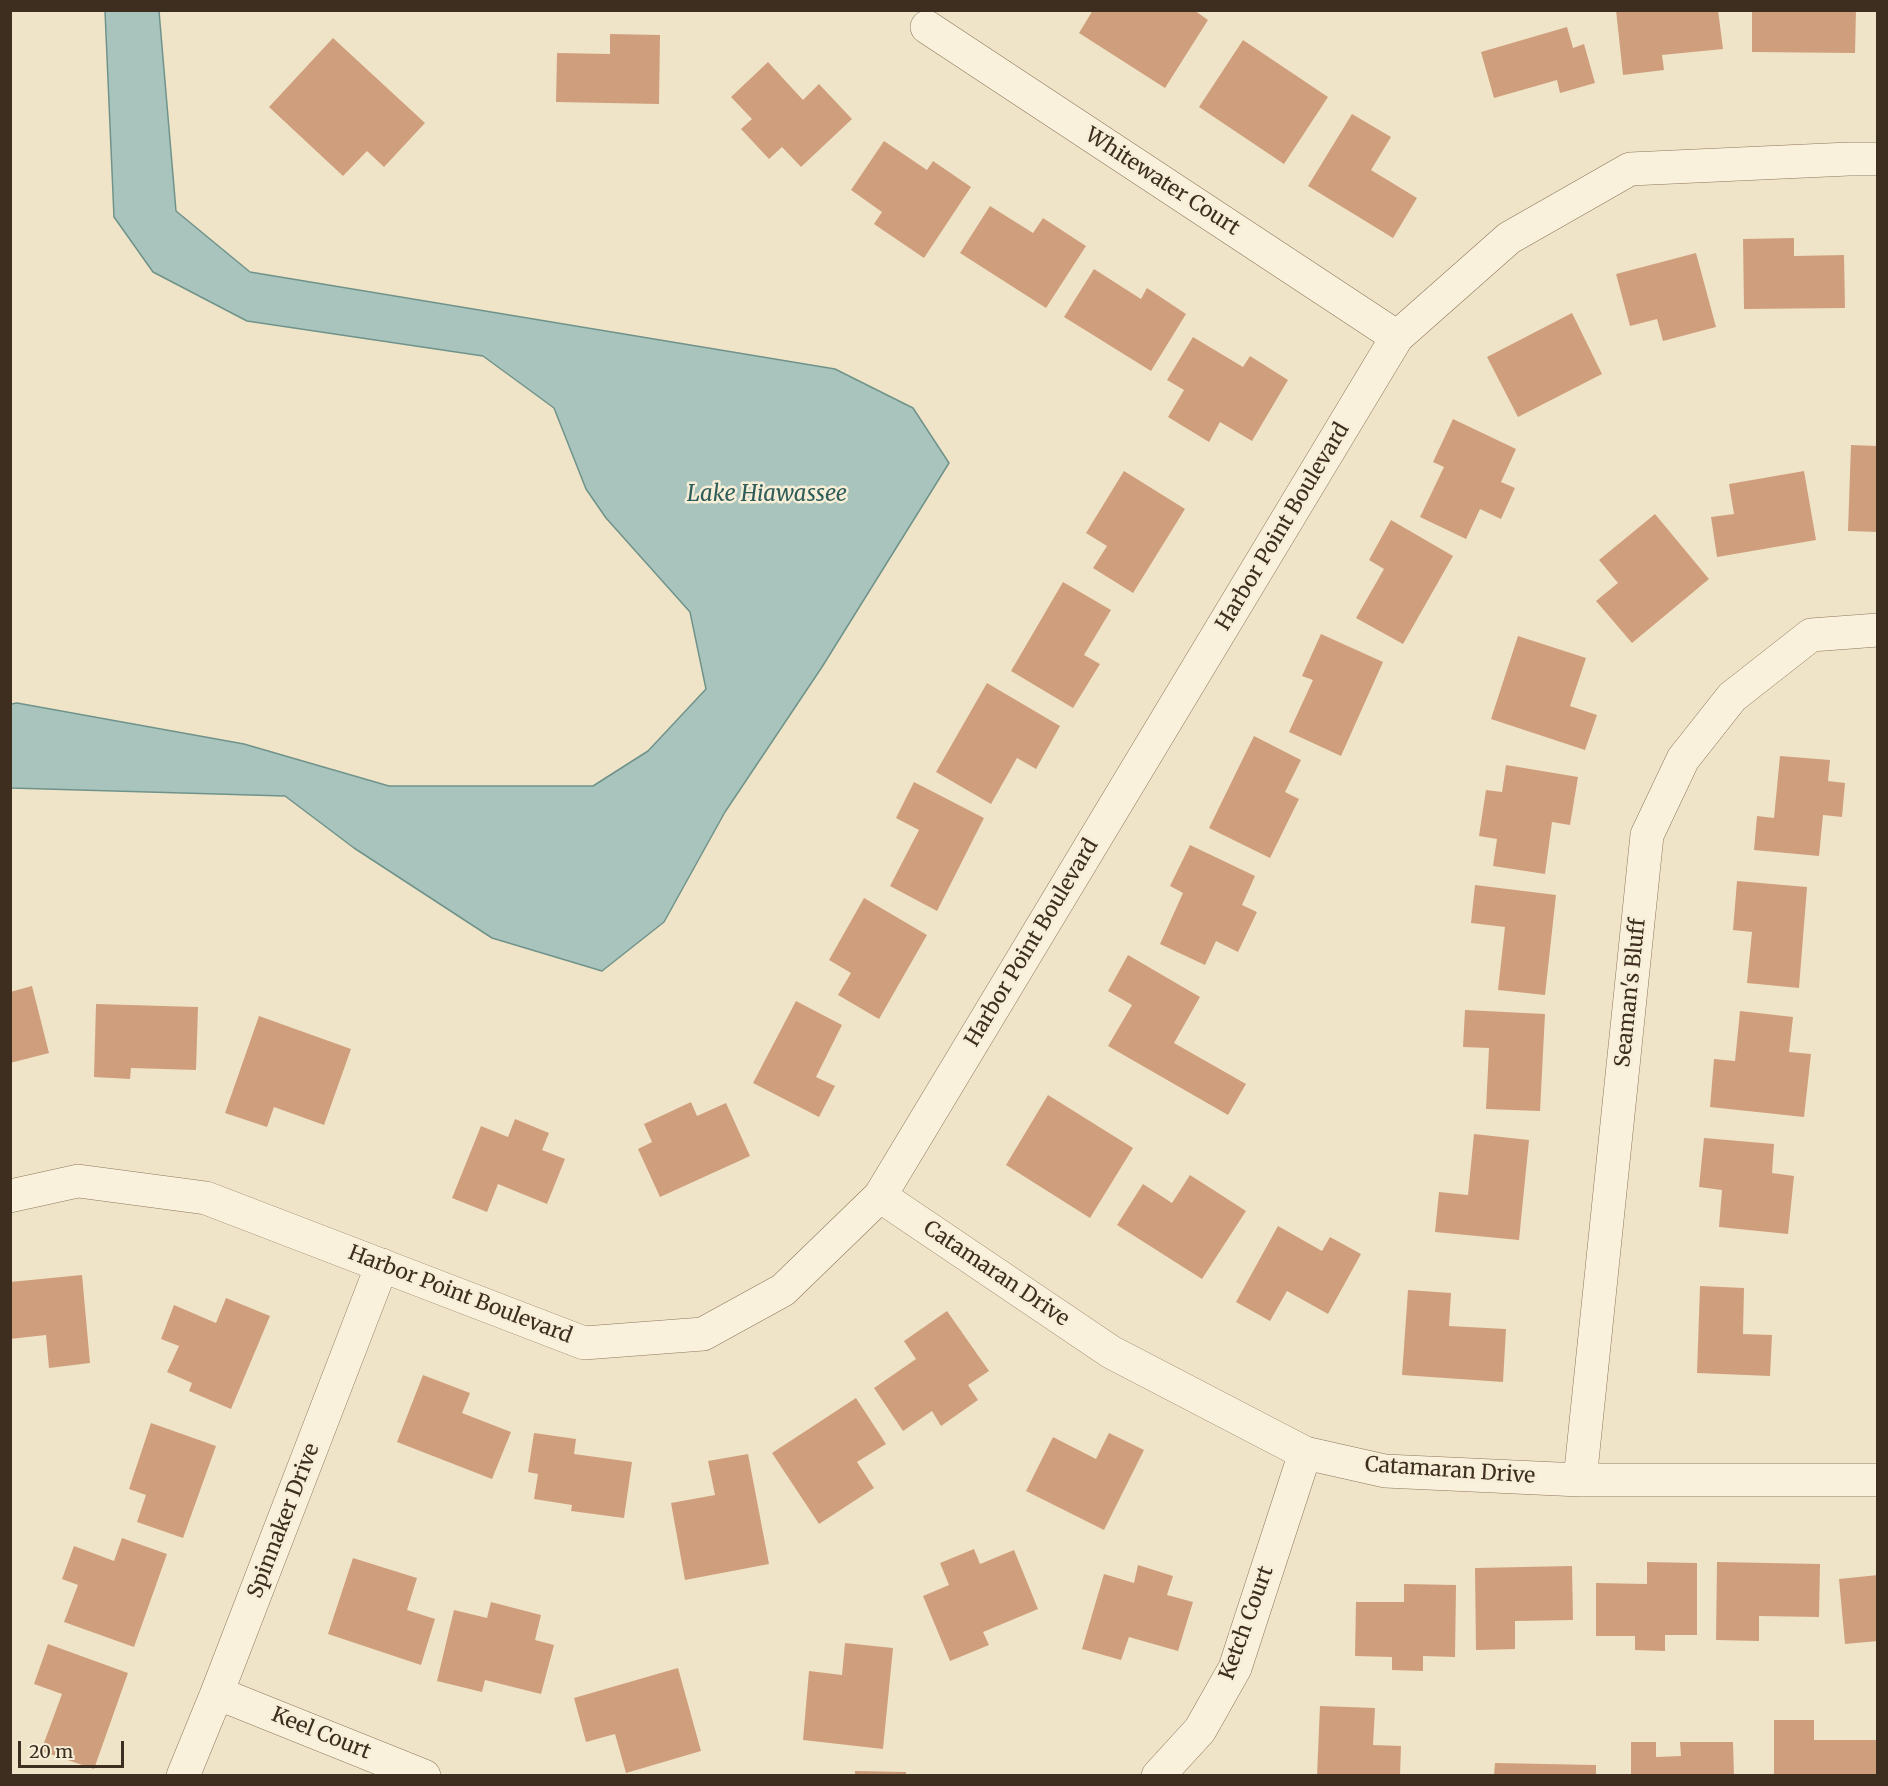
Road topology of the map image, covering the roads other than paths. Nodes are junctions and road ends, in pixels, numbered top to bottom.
1 (927, 27) dead end
2 (1878, 159) edge
3 (1397, 337) junction
4 (1878, 630) edge
5 (10, 1196) edge
6 (880, 1196) junction
7 (382, 1265) junction
8 (1305, 1453) junction
9 (1580, 1480) junction
10 (1878, 1480) edge
11 (217, 1693) junction
12 (183, 1776) edge
13 (424, 1776) edge
14 (1158, 1776) edge

1 - 3 street, Whitewater Court
2 - 3 street, Harbor Point Boulevard
3 - 6 street, Harbor Point Boulevard
4 - 9 street, Seaman's Bluff
5 - 7 street, Harbor Point Boulevard
6 - 7 street, Harbor Point Boulevard
6 - 8 street, Catamaran Drive
7 - 11 street, Spinnaker Drive
8 - 9 street, Catamaran Drive
8 - 14 street, Ketch Court
9 - 10 street, Catamaran Drive
11 - 12 street, Spinnaker Drive
11 - 13 street, Keel Court

